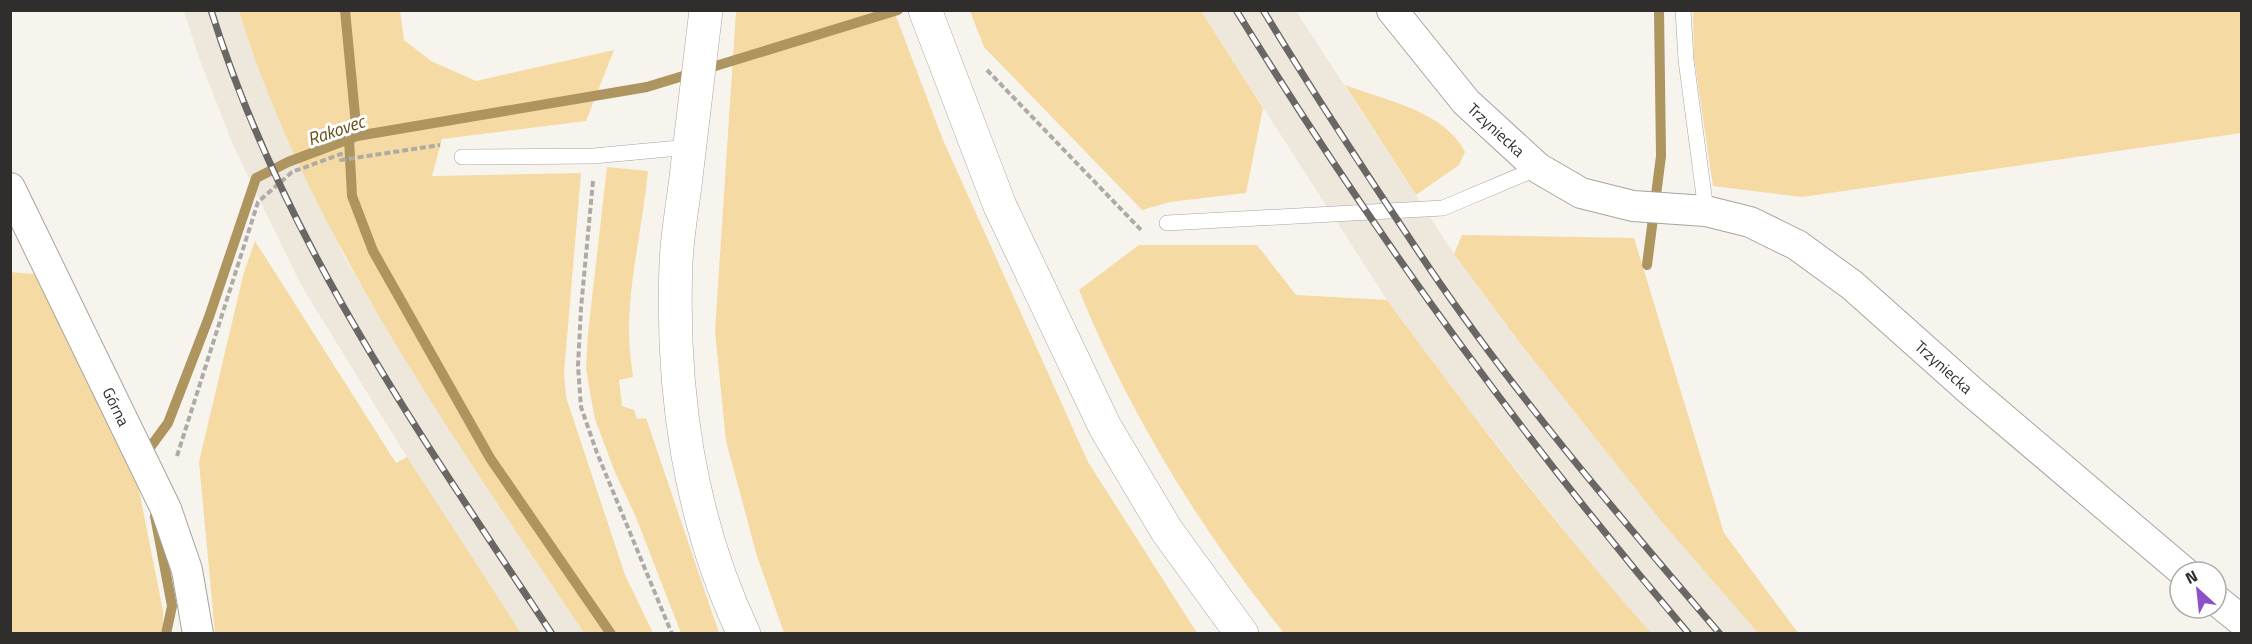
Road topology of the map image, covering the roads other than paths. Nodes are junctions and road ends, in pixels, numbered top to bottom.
1 (925, 10) edge
2 (1392, 10) edge
3 (1683, 10) edge
4 (705, 22) edge
5 (690, 147) junction
6 (462, 158) road end
7 (1538, 168) junction
8 (10, 188) edge
9 (1693, 209) junction
10 (1167, 223) road end
11 (2170, 560) edge
12 (2228, 610) edge
13 (2241, 621) edge
14 (198, 633) edge
15 (744, 633) edge
16 (1242, 633) edge

1 - 16 main road
2 - 7 street, Trzyniecka
3 - 9 lane
4 - 5 main road
5 - 6 lane
5 - 15 main road
7 - 9 street, Trzyniecka
7 - 10 lane
8 - 14 street, Górna
9 - 11 street, Trzyniecka
12 - 13 street

